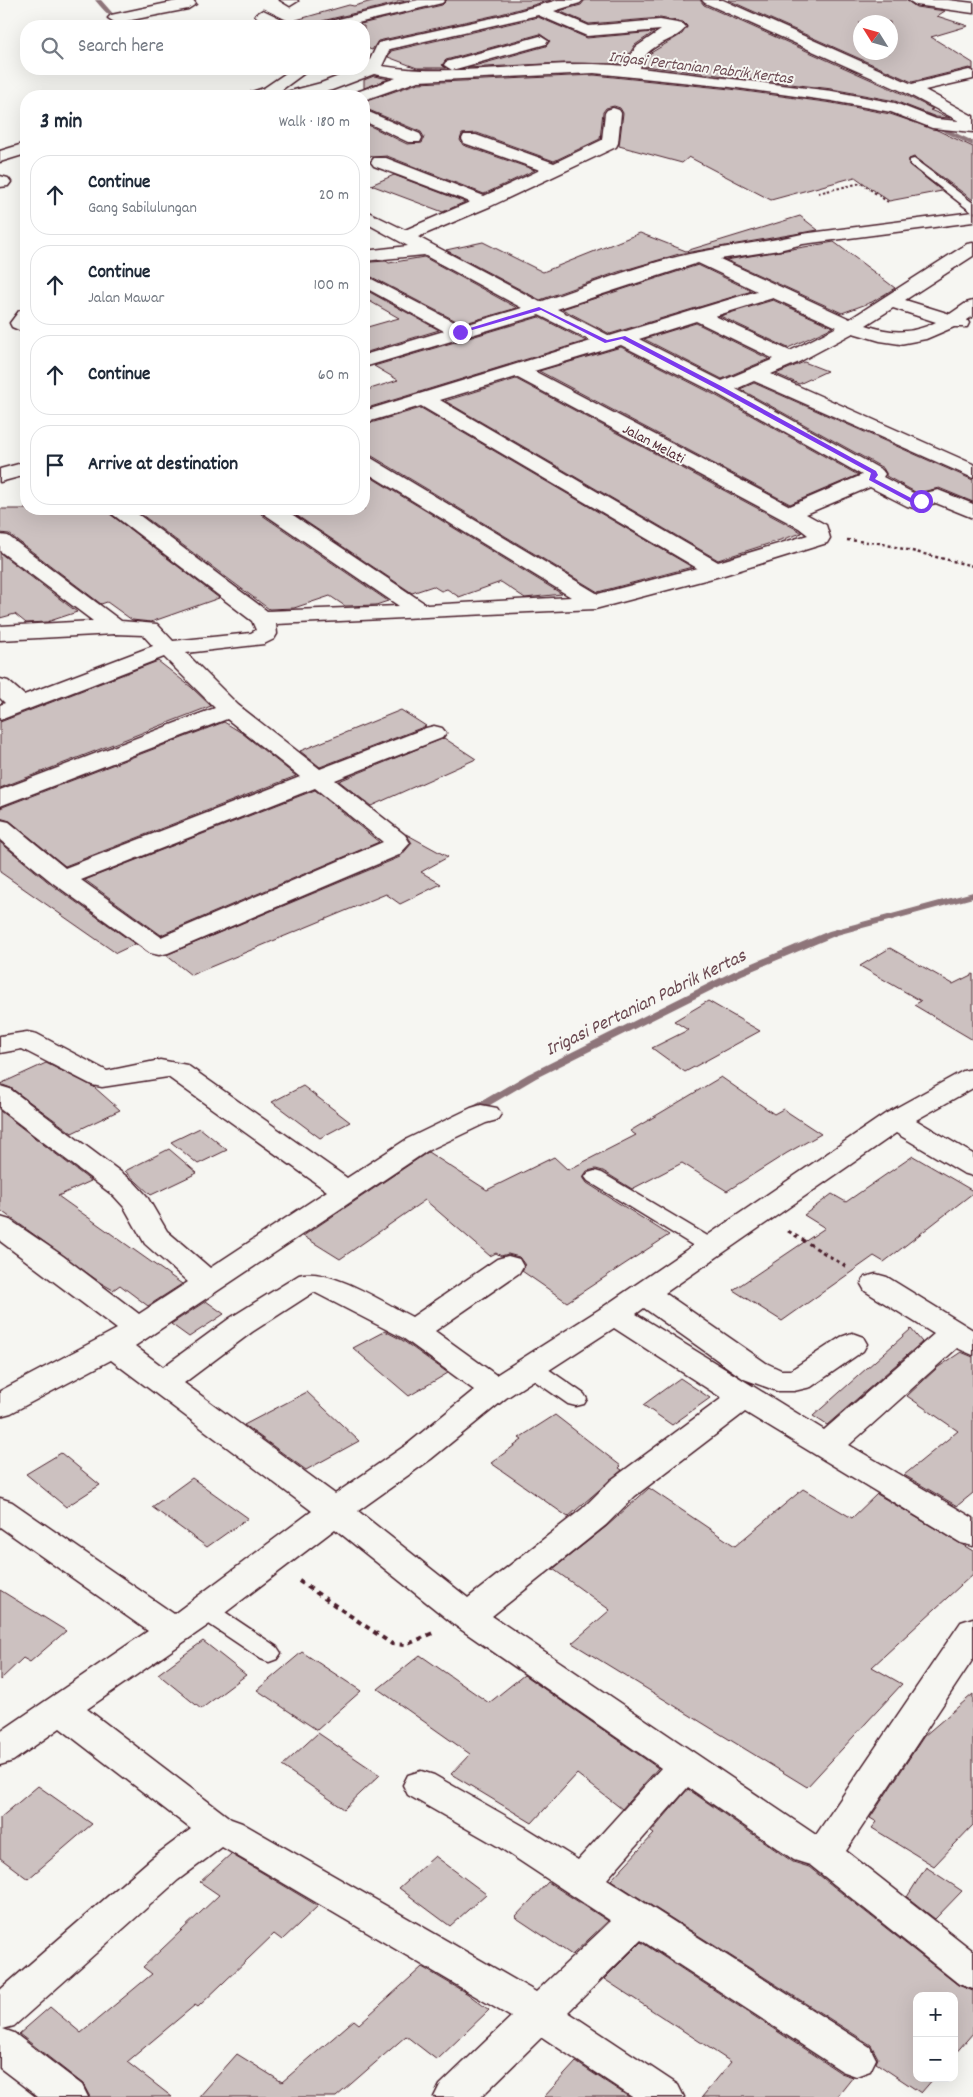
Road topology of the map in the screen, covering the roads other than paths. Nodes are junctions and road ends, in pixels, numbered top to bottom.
1 (184, 0) edge
2 (377, 0) edge
3 (437, 0) edge
4 (575, 0) edge
5 (710, 0) edge
6 (916, 0) edge
7 (973, 8) edge
8 (398, 10) junction
9 (542, 10) junction
10 (264, 15) dead end
11 (130, 20) edge
12 (274, 20) edge
13 (356, 20) edge
14 (504, 20) junction
15 (481, 24) junction
16 (540, 41) junction
17 (370, 58) edge
18 (577, 68) junction
19 (370, 73) edge
20 (631, 73) junction
21 (970, 74) dead end
22 (293, 75) edge
23 (356, 75) edge
24 (412, 77) junction
25 (910, 89) junction
26 (271, 90) edge
27 (317, 90) edge
28 (370, 92) edge
29 (612, 113) dead end
30 (370, 118) edge
31 (973, 122) edge
32 (973, 127) edge
33 (414, 138) dead end
34 (470, 139) dead end
35 (20, 150) edge
36 (0, 157) edge
37 (380, 162) dead end
38 (914, 162) dead end
39 (554, 169) junction
40 (485, 202) junction
41 (973, 209) edge
42 (973, 217) edge
43 (370, 219) edge
44 (403, 238) junction
45 (973, 248) edge
46 (427, 249) junction
47 (370, 255) edge
48 (700, 257) junction
49 (370, 284) edge
50 (773, 292) junction
51 (388, 294) junction
52 (370, 300) edge
53 (890, 301) junction
54 (973, 307) edge
55 (540, 308) junction
56 (698, 315) junction
57 (954, 321) junction
58 (852, 326) junction
59 (973, 327) edge
60 (460, 332) junction
61 (615, 340) junction
62 (370, 359) edge
63 (790, 359) junction
64 (519, 371) junction
65 (755, 374) junction
66 (721, 388) junction
67 (422, 398) junction
68 (370, 415) edge
69 (370, 466) edge
70 (20, 470) edge
71 (973, 472) edge
72 (0, 476) edge
73 (871, 479) junction
74 (973, 512) edge
75 (789, 514) junction
76 (126, 515) edge
77 (279, 515) edge
78 (0, 541) edge
79 (716, 570) junction
80 (595, 602) junction
81 (422, 612) junction
82 (262, 618) junction
83 (115, 626) junction
84 (0, 633) edge
85 (168, 648) junction
86 (0, 686) edge
87 (10, 709) edge
88 (230, 710) junction
89 (434, 733) dead end
90 (318, 778) junction
91 (0, 799) edge
92 (0, 828) edge
93 (62, 878) junction
94 (0, 1045) edge
95 (973, 1077) edge
96 (0, 1095) edge
97 (487, 1114) dead end
98 (895, 1120) junction
99 (973, 1167) edge
100 (595, 1177) dead end
101 (347, 1192) junction
102 (0, 1227) edge
103 (709, 1246) junction
104 (508, 1266) dead end
105 (208, 1283) junction
106 (876, 1284) road end
107 (644, 1294) junction
108 (614, 1314) junction
109 (138, 1329) junction
110 (414, 1331) junction
111 (964, 1338) edge
112 (852, 1344) dead end
113 (113, 1346) junction
114 (530, 1366) junction
115 (163, 1383) junction
116 (494, 1390) junction
117 (744, 1397) junction
118 (576, 1399) dead end
119 (0, 1405) edge
120 (827, 1446) junction
121 (0, 1510) edge
122 (335, 1511) junction
123 (973, 1534) edge
124 (205, 1610) junction
125 (468, 1617) junction
126 (173, 1631) junction
127 (973, 1631) edge
128 (269, 1654) dead end
129 (61, 1708) junction
130 (0, 1751) edge
131 (686, 1765) junction
132 (422, 1785) dead end
133 (220, 1832) junction
134 (819, 1851) junction
135 (582, 1882) junction
136 (639, 1918) junction
137 (973, 1973) edge
138 (0, 2014) edge
139 (540, 2014) junction
140 (0, 2045) edge
141 (856, 2059) dead end
142 (68, 2097) edge
143 (454, 2097) edge
144 (664, 2097) edge

1 - 11 street
2 - 8 street
3 - 8 street
3 - 15 street
4 - 9 street
5 - 25 street
6 - 7 street
8 - 13 street
9 - 14 street
9 - 20 street
10 - 12 street
14 - 15 street
14 - 16 street
15 - 17 street
16 - 18 street
16 - 24 street
18 - 20 street
18 - 24 street
19 - 24 street
20 - 32 street
21 - 25 street
22 - 26 street
23 - 27 street
24 - 28 street
25 - 31 street
29 - 39 street
30 - 33 street
34 - 39 street
35 - 36 street
37 - 40 street
38 - 41 lane
39 - 40 street
40 - 44 street
42 - 48 street
43 - 44 street
44 - 46 street
45 - 53 street
46 - 47 street
46 - 55 street
48 - 50 street
48 - 55 street
49 - 51 street
50 - 56 street
50 - 58 street
51 - 52 street
51 - 60 street
53 - 57 street
53 - 58 street
54 - 57 street
55 - 60 street
55 - 61 street
56 - 61 street
56 - 63 street
57 - 58 street
57 - 59 street
58 - 63 street
60 - 62 street
61 - 64 street
61 - 66 street
63 - 65 street
64 - 67 street
64 - 75 street, Jalan Melati
65 - 66 street
65 - 71 street
66 - 73 street
67 - 68 street
67 - 79 street
69 - 80 street
70 - 72 street
73 - 74 street
73 - 75 street
75 - 79 street, Jalan Melati
76 - 82 street
77 - 81 street
78 - 83 street
79 - 80 street
80 - 81 street
81 - 82 street
82 - 85 street
83 - 84 street
83 - 85 street
85 - 87 street
85 - 88 street
86 - 87 street
88 - 90 street
88 - 91 street
89 - 90 street
90 - 93 street
90 - 93 street
92 - 93 street
94 - 101 street
95 - 98 street
96 - 105 street
97 - 101 street
98 - 99 street
98 - 103 street
100 - 103 lane
101 - 105 street
102 - 109 street
103 - 107 street
104 - 110 street
105 - 109 street
106 - 111 street
107 - 108 street
107 - 112 street
108 - 114 street
108 - 117 street
109 - 113 street
110 - 115 street
110 - 116 street
111 - 120 street
113 - 115 street
113 - 119 street
114 - 116 street
114 - 118 lane
115 - 122 street
116 - 122 street
117 - 120 street
117 - 125 street
120 - 123 street
121 - 126 street
122 - 124 street
122 - 125 street
124 - 126 street
124 - 128 lane
125 - 131 street
126 - 129 street
127 - 134 street
129 - 130 street
129 - 133 street
131 - 134 street
131 - 135 street
132 - 135 street
133 - 138 street
133 - 139 street
134 - 137 street
135 - 136 street
136 - 139 street
136 - 141 street
139 - 143 street
139 - 144 street
140 - 142 street

